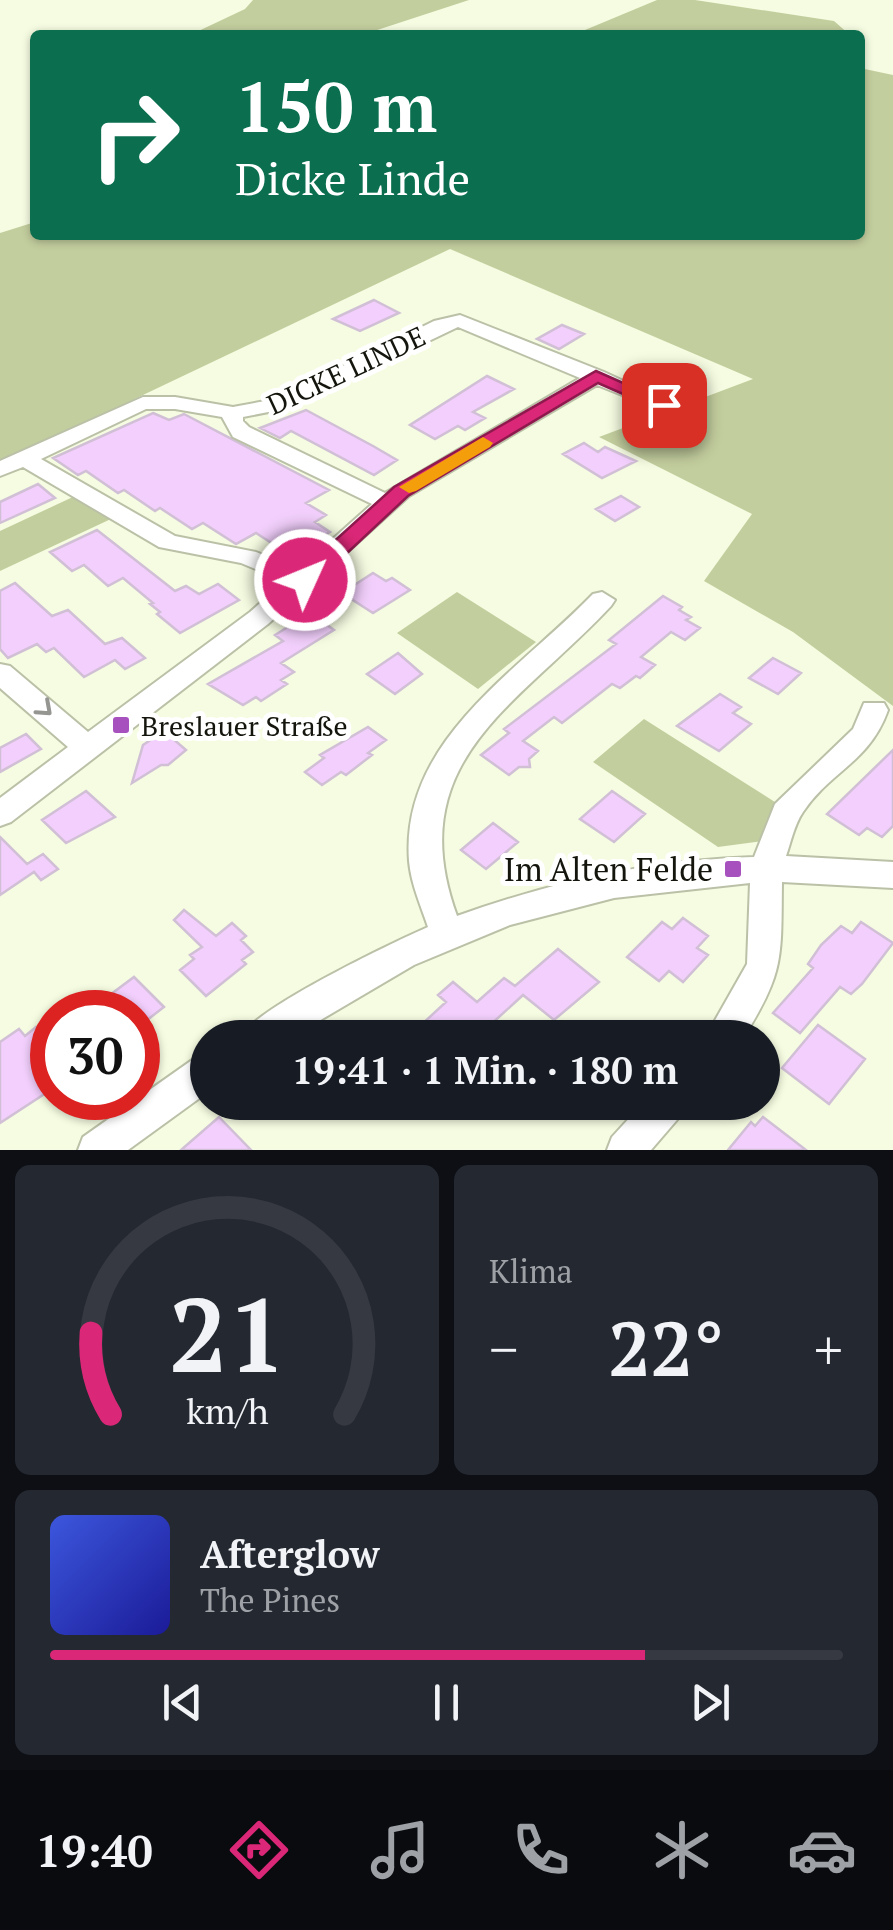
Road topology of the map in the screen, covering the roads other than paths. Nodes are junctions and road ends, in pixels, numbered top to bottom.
1 (596, 376) junction
2 (664, 405) dead end
3 (233, 413) junction
4 (11, 463) edge
5 (386, 502) junction
6 (305, 580) junction
7 (602, 600) dead end
8 (0, 673) edge
9 (874, 710) dead end
10 (88, 748) junction
11 (0, 814) edge
12 (766, 868) junction
13 (893, 876) edge
14 (447, 934) junction
15 (291, 1020) edge
16 (734, 1020) edge
17 (190, 1083) edge
18 (653, 1120) edge
19 (97, 1150) edge
20 (626, 1150) edge

1 - 2 street, DICKE LINDE
1 - 3 street, DICKE LINDE
1 - 5 street
3 - 4 street, DICKE LINDE
3 - 5 street
4 - 6 street
5 - 6 street
6 - 10 street
7 - 14 street
8 -> 10 street
9 - 12 street
10 - 11 street
12 - 13 street
12 - 14 street
12 - 16 street
14 - 15 street
17 - 19 street
18 - 20 street

